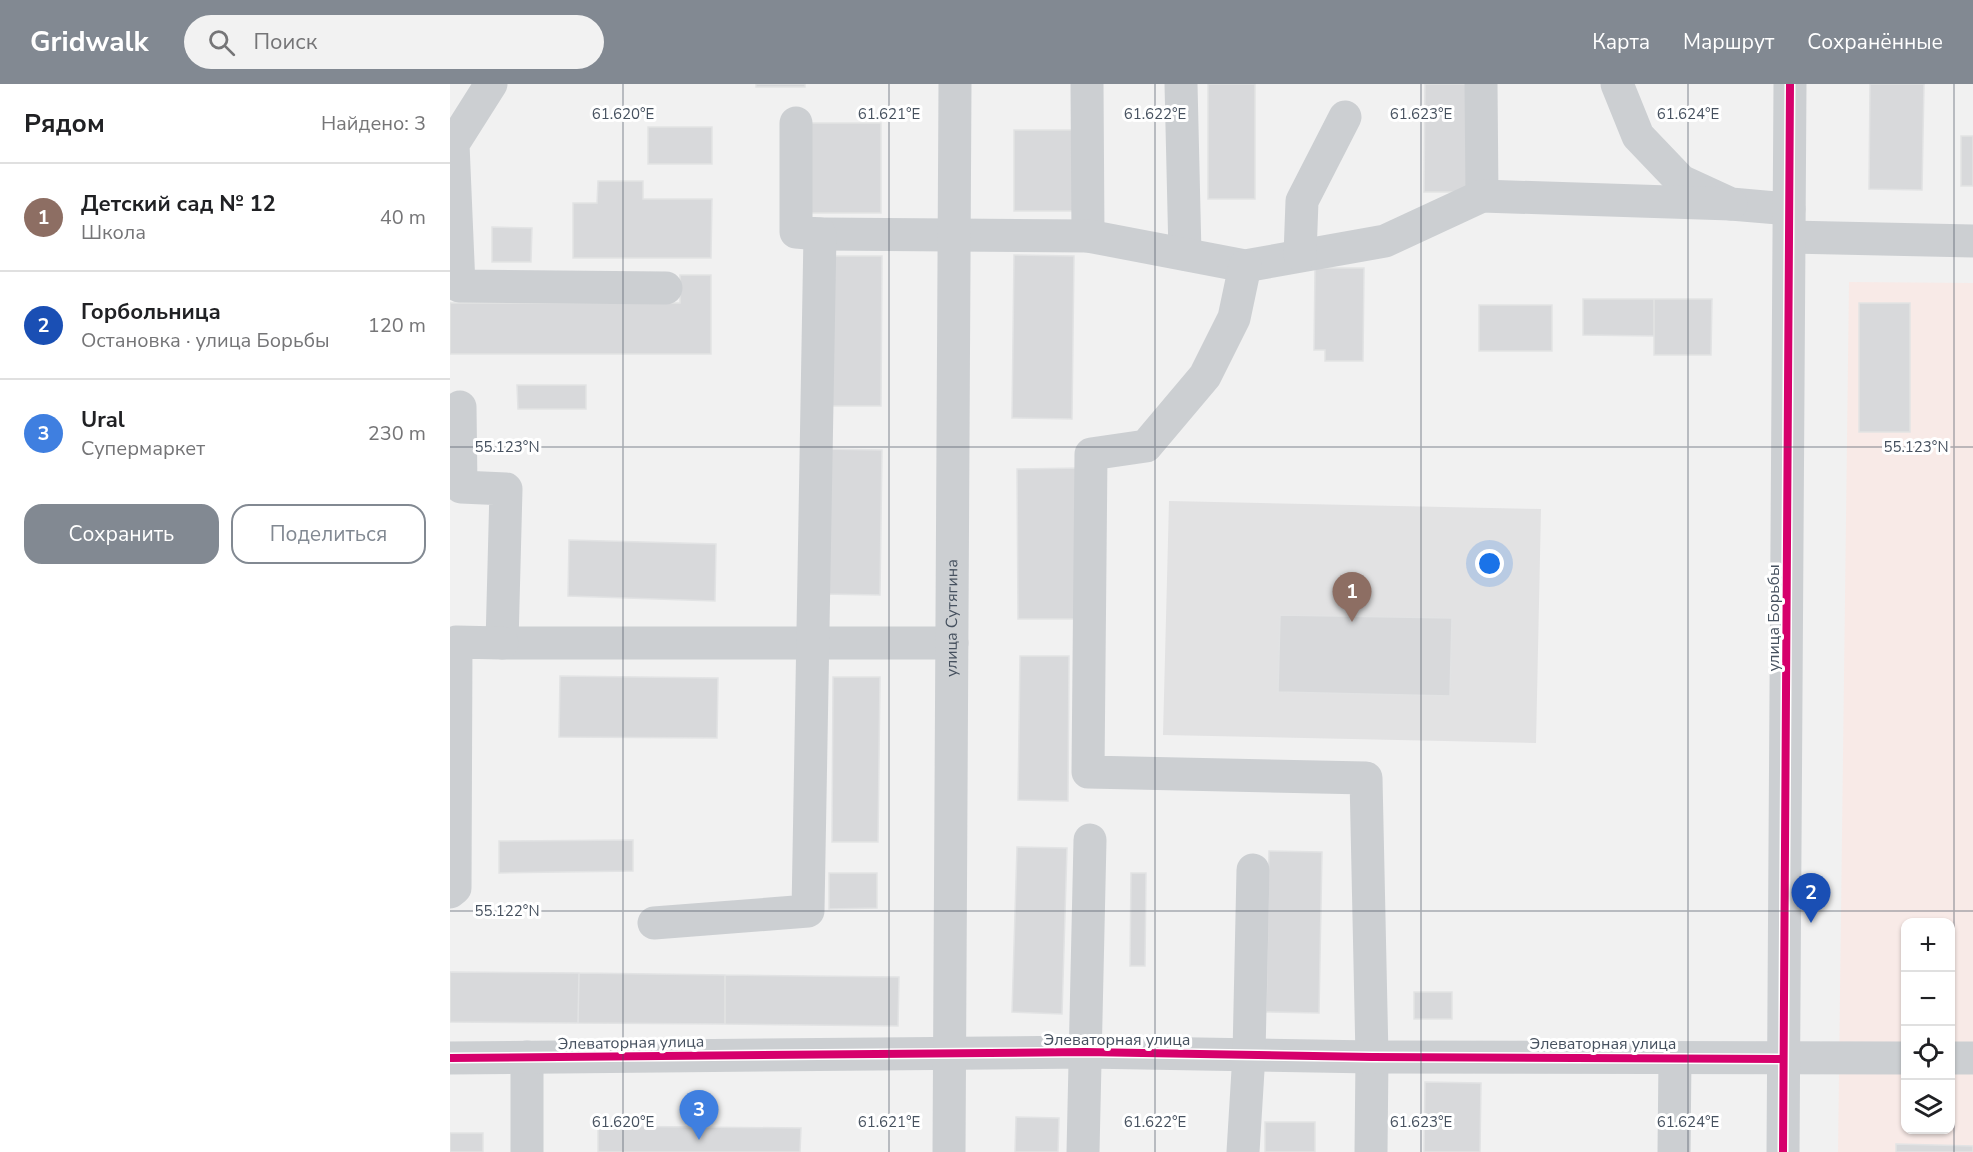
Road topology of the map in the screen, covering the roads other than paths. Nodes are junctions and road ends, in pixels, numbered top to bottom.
1 (491, 84) edge
2 (955, 84) edge
3 (1087, 84) edge
4 (1182, 84) edge
5 (1481, 84) edge
6 (1617, 84) edge
7 (1790, 84) edge
8 (1345, 117) dead end
9 (796, 123) dead end
10 (1482, 196) junction
11 (1731, 204) junction
12 (1790, 223) junction
13 (820, 234) junction
14 (954, 234) junction
15 (1088, 236) junction
16 (1973, 241) edge
17 (1185, 254) junction
18 (1300, 255) junction
19 (1245, 266) junction
20 (666, 288) dead end
21 (460, 407) dead end
22 (502, 643) junction
23 (952, 643) junction
24 (813, 644) junction
25 (1089, 840) dead end
26 (1253, 870) dead end
27 (450, 892) edge
28 (654, 923) dead end
29 (1085, 1052) junction
30 (949, 1054) junction
31 (1249, 1054) junction
32 (1372, 1056) junction
33 (450, 1058) edge
34 (527, 1058) junction
35 (1674, 1058) junction
36 (1901, 1058) edge
37 (1955, 1058) edge
38 (1973, 1058) edge
39 (1783, 1059) junction
40 (527, 1152) edge
41 (949, 1152) edge
42 (1083, 1152) edge
43 (1243, 1152) edge
44 (1371, 1152) edge
45 (1674, 1152) edge
46 (1784, 1152) edge

1 - 20 street
2 - 14 street, улица Сутягина
3 - 15 street
4 - 17 street
5 - 10 street
6 - 11 street
7 - 12 street, улица Борьбы
8 - 18 street
9 - 13 street
10 - 11 street
10 - 18 street
11 - 12 street
12 - 16 street
12 - 39 street, улица Борьбы
13 - 14 street
13 - 24 street
14 - 15 street
14 - 23 street, улица Сутягина
15 - 17 street
17 - 19 street
18 - 19 street
19 - 32 street
21 - 22 street
22 - 24 street
22 - 27 street
23 - 24 street
23 - 30 street, улица Сутягина
24 - 28 street
25 - 29 street
26 - 31 street
29 - 30 street, Элеваторная улица
29 - 31 street, Элеваторная улица
29 - 42 street
30 - 34 street, Элеваторная улица
30 - 41 street, улица Сутягина
31 - 32 street, Элеваторная улица
31 - 43 street
32 - 35 street, Элеваторная улица
32 - 44 street
33 - 34 street, Элеваторная улица
34 - 40 street
35 - 39 street, Элеваторная улица
35 - 45 street
36 - 39 street, Элеваторная улица
37 - 38 street
39 - 46 street, улица Борьбы

